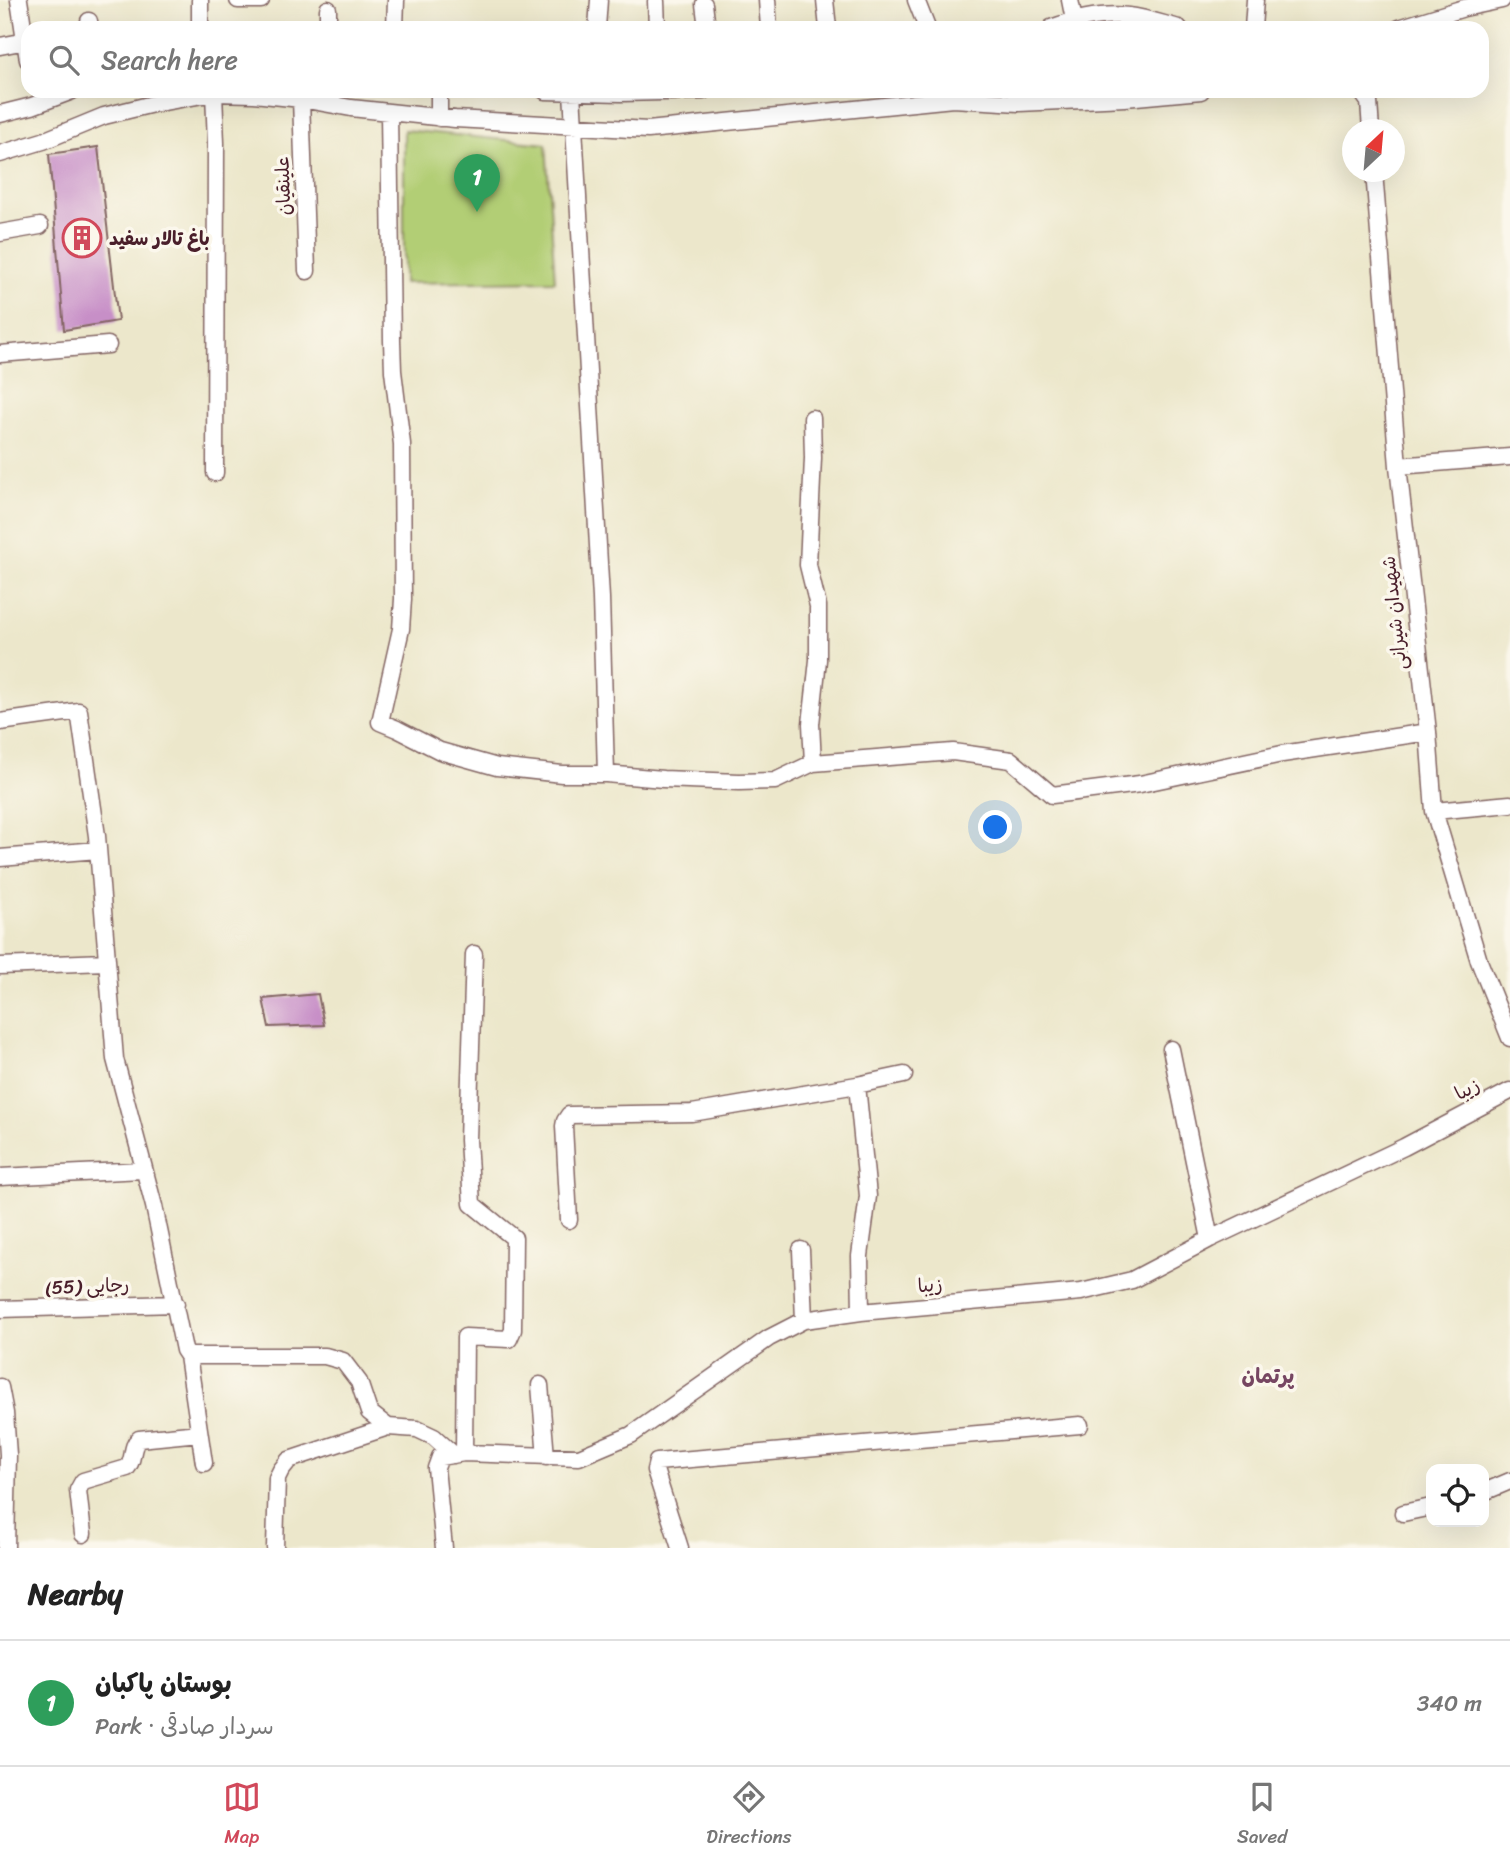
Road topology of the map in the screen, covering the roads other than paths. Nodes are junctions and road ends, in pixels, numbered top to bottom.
1 (19, 0) edge
2 (200, 0) edge
3 (238, 0) edge
4 (261, 0) edge
5 (396, 0) edge
6 (599, 0) edge
7 (767, 0) edge
8 (825, 0) edge
9 (916, 0) edge
10 (1070, 0) edge
11 (1255, 0) edge
12 (1502, 0) edge
13 (656, 1) edge
14 (704, 4) dead end
15 (1131, 8) edge
16 (328, 9) dead end
17 (1073, 20) joint
18 (23, 21) edge
19 (200, 21) edge
20 (328, 21) edge
21 (395, 21) edge
22 (598, 21) edge
23 (657, 21) edge
24 (706, 21) edge
25 (768, 21) edge
26 (827, 21) edge
27 (924, 21) edge
28 (1162, 21) edge
29 (1254, 21) edge
30 (1422, 21) edge
31 (21, 42) edge
32 (0, 46) edge
33 (186, 98) edge
34 (214, 98) edge
35 (292, 98) edge
36 (439, 98) edge
37 (572, 98) edge
38 (925, 98) edge
39 (976, 98) edge
40 (1125, 98) edge
41 (1366, 98) edge
42 (32, 99) edge
43 (301, 99) junction
44 (389, 112) junction
45 (0, 114) edge
46 (439, 118) junction
47 (1370, 119) edge
48 (574, 126) junction
49 (0, 154) edge
50 (1375, 182) edge
51 (40, 226) dead end
52 (0, 233) edge
53 (307, 271) dead end
54 (108, 345) dead end
55 (0, 354) edge
56 (812, 418) dead end
57 (1510, 457) edge
58 (1398, 466) junction
59 (215, 473) dead end
60 (0, 722) edge
61 (1428, 732) junction
62 (813, 763) junction
63 (606, 774) junction
64 (1510, 804) edge
65 (1434, 811) junction
66 (97, 850) junction
67 (0, 858) edge
68 (474, 954) dead end
69 (106, 962) junction
70 (0, 966) edge
71 (1510, 1038) edge
72 (1171, 1049) dead end
73 (904, 1074) dead end
74 (857, 1085) junction
75 (1510, 1091) edge
76 (143, 1170) junction
77 (0, 1177) edge
78 (569, 1220) dead end
79 (1210, 1239) junction
80 (801, 1250) dead end
81 (176, 1304) junction
82 (0, 1309) edge
83 (861, 1312) junction
84 (804, 1320) junction
85 (188, 1356) junction
86 (540, 1385) dead end
87 (0, 1387) edge
88 (1080, 1425) dead end
89 (388, 1427) junction
90 (199, 1433) junction
91 (459, 1454) junction
92 (546, 1457) junction
93 (204, 1463) dead end
94 (1510, 1481) edge
95 (1489, 1490) edge
96 (1426, 1508) edge
97 (1403, 1513) dead end
98 (83, 1534) dead end
99 (6, 1548) edge
100 (275, 1548) edge
101 (444, 1548) edge
102 (680, 1548) edge

1 - 18 street
2 - 19 street
3 - 4 street
5 - 21 street
6 - 22 street
7 - 25 street
8 - 26 street
9 - 27 street
10 - 17 street
11 - 29 street
12 - 30 street
13 - 23 street
14 - 24 street
15 - 17 street
15 - 28 street
16 - 20 street
31 - 32 street
33 - 49 street
34 - 59 street
35 - 43 street
36 - 46 street
37 - 48 street
38 - 48 street
39 - 40 street
41 - 47 street
42 - 45 street
43 - 44 street
43 - 53 street, علینقیان
44 - 46 street
44 - 63 street
46 - 48 street
48 - 63 street
50 - 58 street, شهیدان شیرانی
51 - 52 street
54 - 55 street
56 - 62 street
57 - 58 street
58 - 61 street, شهیدان شیرانی
60 - 66 street
61 - 62 street
61 - 65 street, شهیدان شیرانی
62 - 63 street
64 - 65 street
65 - 71 street, شهیدان شیرانی
66 - 67 street
66 - 69 street
68 - 91 street
69 - 70 street
69 - 76 street
72 - 79 street
73 - 74 street
74 - 78 street
74 - 83 street
75 - 79 street, زیبا
76 - 77 street
76 - 81 street
79 - 83 street, زیبا
80 - 84 street
81 - 82 street, رجایی (55)
81 - 85 street
83 - 84 street, زیبا
84 - 92 street, زیبا
85 - 89 street
85 - 90 street
86 - 92 street
87 - 99 street
88 - 102 street
89 - 91 street
89 - 100 street
90 - 93 street
90 - 98 street
91 - 92 street, زیبا
91 - 101 street
94 - 95 street
96 - 97 street

